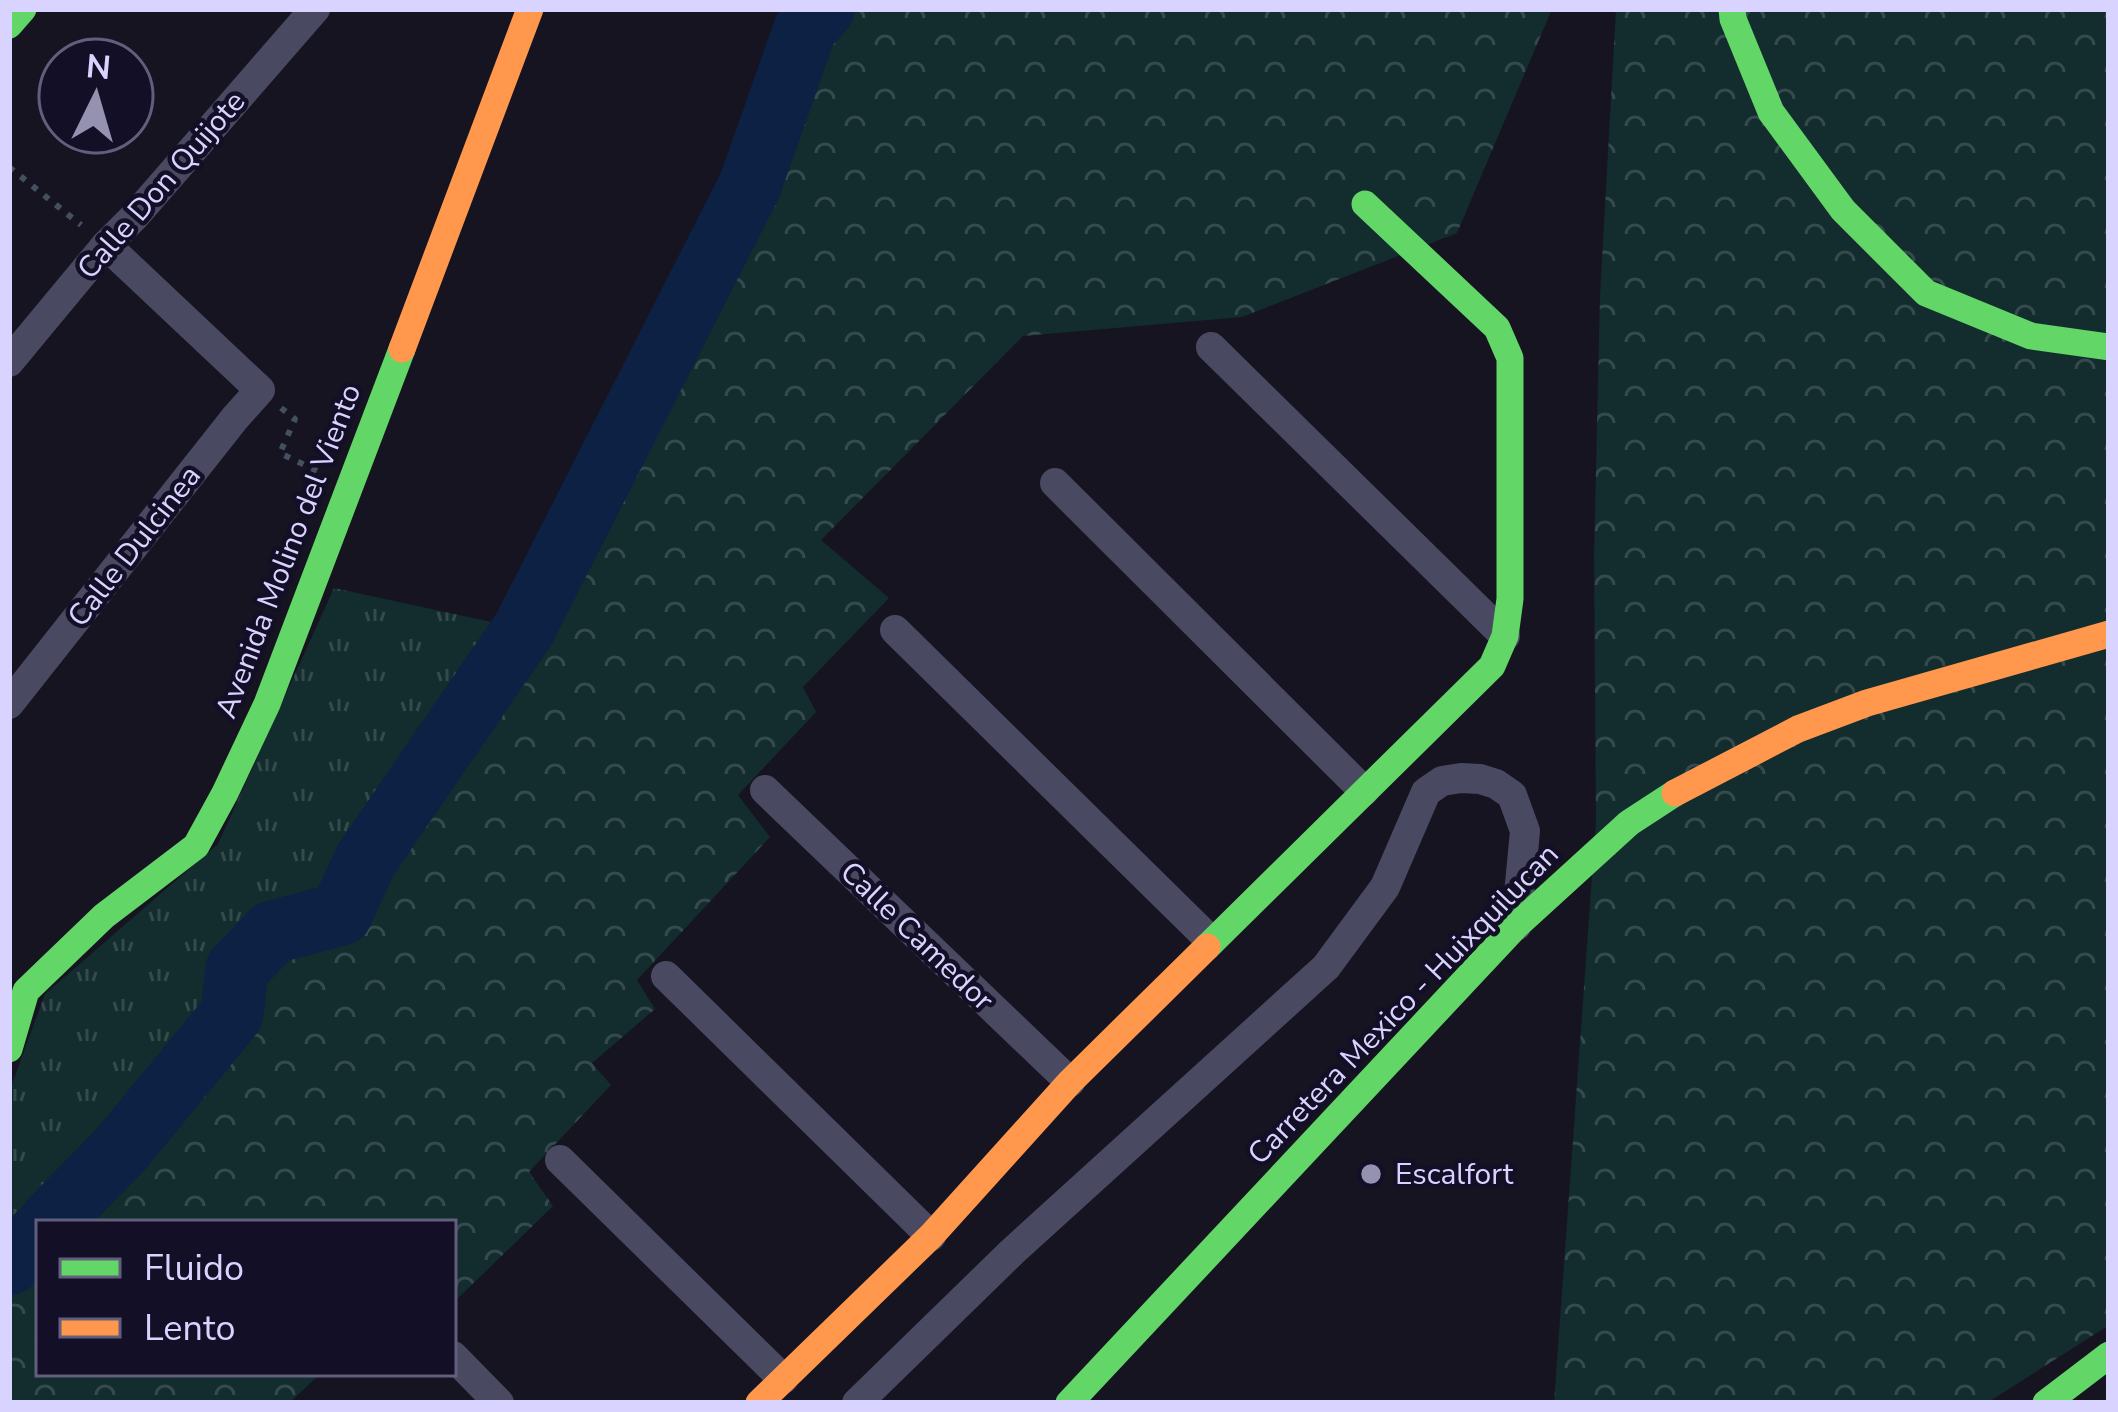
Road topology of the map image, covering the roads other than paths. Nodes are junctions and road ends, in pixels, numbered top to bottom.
1 (22, 9) edge
2 (315, 9) edge
3 (530, 9) edge
4 (1732, 9) edge
5 (9, 25) edge
6 (1365, 204) dead end
7 (106, 245) junction
8 (1211, 347) dead end
9 (2109, 347) edge
10 (9, 362) edge
11 (1055, 483) dead end
12 (895, 630) dead end
13 (2109, 634) edge
14 (1505, 636) junction
15 (9, 704) edge
16 (765, 790) dead end
17 (1364, 791) junction
18 (1516, 926) junction
19 (1211, 941) junction
20 (666, 976) dead end
21 (17, 993) edge
22 (9, 1048) edge
23 (1070, 1082) junction
24 (560, 1160) dead end
25 (932, 1236) junction
26 (2109, 1354) edge
27 (456, 1359) edge
28 (783, 1379) junction
29 (499, 1403) edge
30 (759, 1403) edge
31 (857, 1403) edge
32 (1069, 1403) edge
33 (2046, 1403) edge

1 - 5 street
2 - 7 street, Calle Don Quijote
3 - 21 street, Avenida Molino del Viento
4 - 9 street
6 - 14 street
7 - 10 street, Calle Don Quijote
7 - 15 street, Calle Dulcinea
8 - 14 street
11 - 17 street
12 - 19 street
13 - 18 street, Carretera Mexico - Huixquilucan
14 - 17 street
16 - 23 street, Calle Camedor
17 - 19 street
18 - 31 street
18 - 32 street, Carretera Mexico - Huixquilucan
19 - 23 street
20 - 25 street
21 - 22 street, Avenida Molino del Viento
23 - 25 street
24 - 28 street
25 - 28 street
26 - 33 street
27 - 29 street
28 - 30 street

